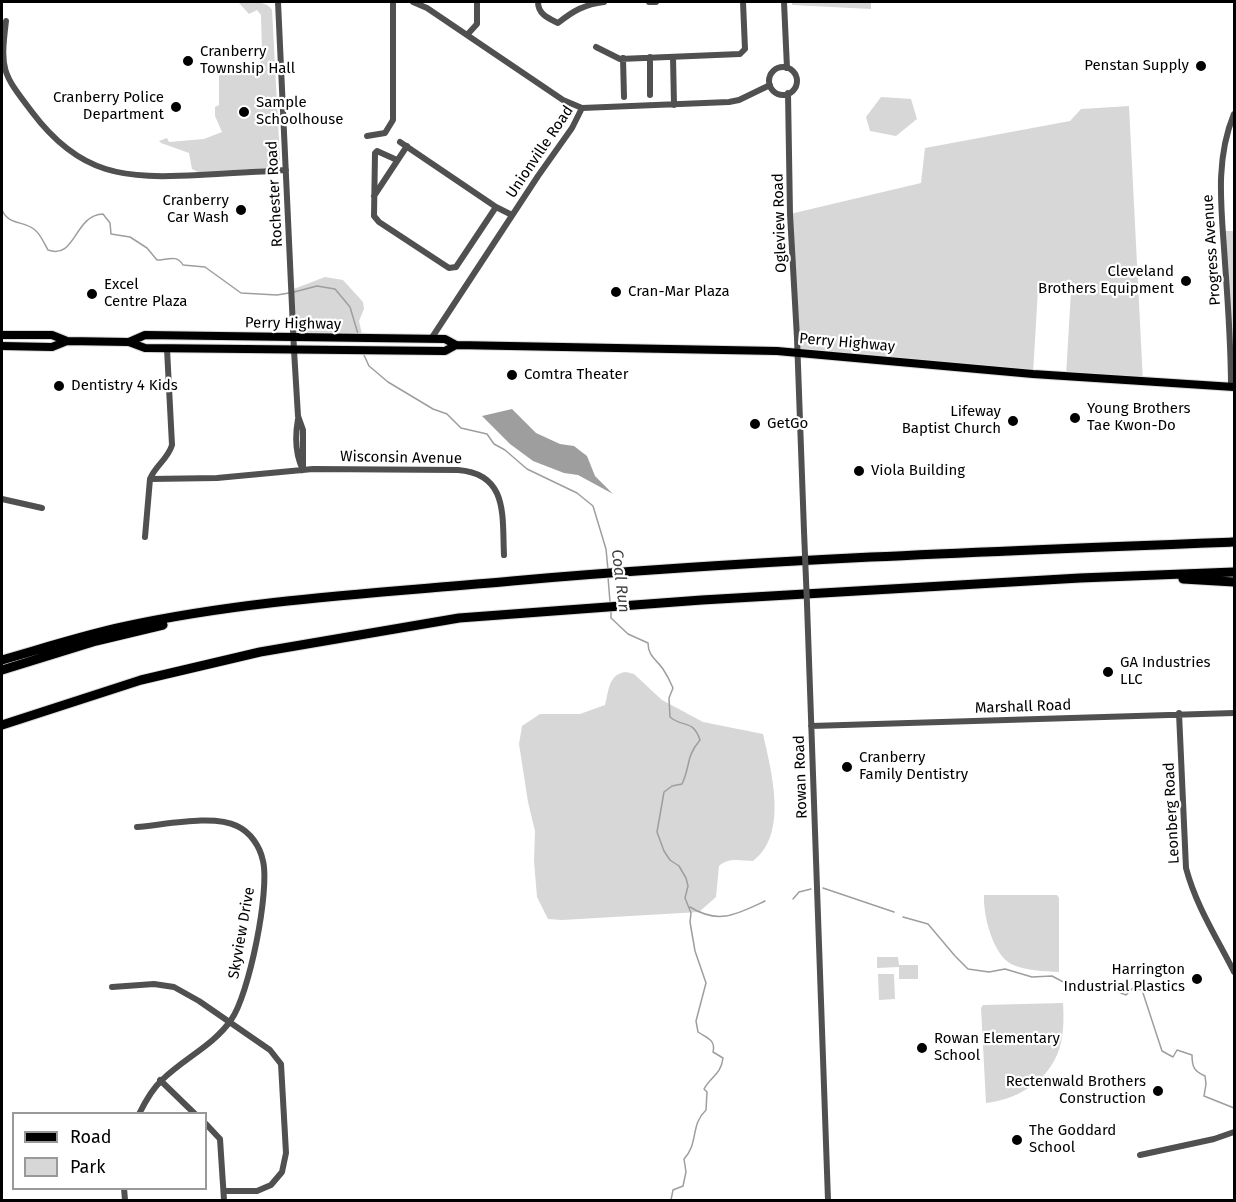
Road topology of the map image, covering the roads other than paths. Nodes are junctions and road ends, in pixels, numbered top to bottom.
1 (278, 2) edge
2 (393, 2) edge
3 (413, 2) edge
4 (477, 2) edge
5 (538, 2) edge
6 (604, 2) edge
7 (649, 2) edge
8 (657, 2) edge
9 (743, 2) edge
10 (784, 2) edge
11 (6, 21) dead end
12 (467, 35) junction
13 (596, 47) dead end
14 (650, 57) junction
15 (673, 57) junction
16 (623, 58) junction
17 (787, 68) junction
18 (770, 85) junction
19 (788, 93) junction
20 (650, 95) dead end
21 (624, 97) dead end
22 (674, 105) junction
23 (582, 108) junction
24 (1234, 114) edge
25 (367, 136) dead end
26 (400, 142) dead end
27 (407, 146) junction
28 (397, 160) junction
29 (286, 171) junction
30 (374, 197) junction
31 (496, 207) junction
32 (512, 215) junction
33 (2, 334) edge
34 (293, 337) junction
35 (431, 339) junction
36 (67, 341) junction
37 (129, 342) junction
38 (456, 345) junction
39 (2, 346) edge
40 (167, 349) junction
41 (294, 350) junction
42 (798, 352) junction
43 (1233, 387) edge
44 (303, 470) junction
45 (150, 479) junction
46 (2, 499) edge
47 (42, 508) dead end
48 (145, 537) dead end
49 (1234, 542) edge
50 (504, 555) dead end
51 (1234, 572) edge
52 (1118, 576) junction
53 (1234, 582) edge
54 (247, 606) junction
55 (2, 660) edge
56 (2, 670) edge
57 (1179, 713) junction
58 (1234, 713) edge
59 (2, 725) edge
60 (811, 726) junction
61 (137, 827) dead end
62 (1234, 972) edge
63 (112, 987) dead end
64 (230, 1022) junction
65 (160, 1080) junction
66 (140, 1112) edge
67 (194, 1112) edge
68 (207, 1125) edge
69 (1234, 1132) edge
70 (1140, 1155) dead end
71 (224, 1191) junction
72 (224, 1200) edge
73 (828, 1200) edge

1 - 29 street, Rochester Road
2 - 25 street
3 - 12 street
4 - 12 street
5 - 6 street
7 - 8 street
9 - 15 street
10 - 17 street
11 - 29 street
12 - 23 street
13 - 16 street
14 - 15 street
14 - 16 street
14 - 20 street
15 - 22 street
16 - 21 street
17 - 18 street
17 - 19 street
18 - 19 street
18 - 22 street, Unionville Road
19 - 42 street, Ogleview Road
22 - 23 street, Unionville Road
23 - 32 street, Unionville Road
24 - 43 street, Progress Avenue
26 - 27 street
27 - 28 street
27 - 31 street
28 - 30 street
28 - 30 street
29 - 34 street, Rochester Road
30 - 31 street
31 - 32 street
32 - 35 street, Unionville Road
33 - 36 main road, Perry Highway
34 - 35 main road, Perry Highway
34 - 37 main road, Perry Highway
34 - 41 street, Rochester Road
35 - 38 main road, Perry Highway
36 - 37 main road, Perry Highway
36 - 39 main road, Perry Highway
37 - 40 main road, Perry Highway
38 - 41 main road, Perry Highway
38 - 42 main road, Perry Highway
40 - 41 main road, Perry Highway
40 - 45 street
41 - 44 street
42 - 43 main road, Perry Highway
42 - 60 street, Rowan Road, bridge
44 - 45 street, Wisconsin Avenue
44 - 50 street, Wisconsin Avenue
45 - 48 street
46 - 47 street
49 - 54 highway
51 - 52 highway
52 - 53 highway
52 - 59 highway
54 - 55 highway
54 - 56 highway
57 - 58 street, Marshall Road
57 - 60 street, Marshall Road
57 - 62 street, Leonberg Road
60 - 73 street, Rowan Road
61 - 64 street, Skyview Drive
63 - 64 street
64 - 65 street, Skyview Drive
64 - 71 street
65 - 66 street, Skyview Drive
65 - 67 street
68 - 71 street
69 - 70 street
71 - 72 street

